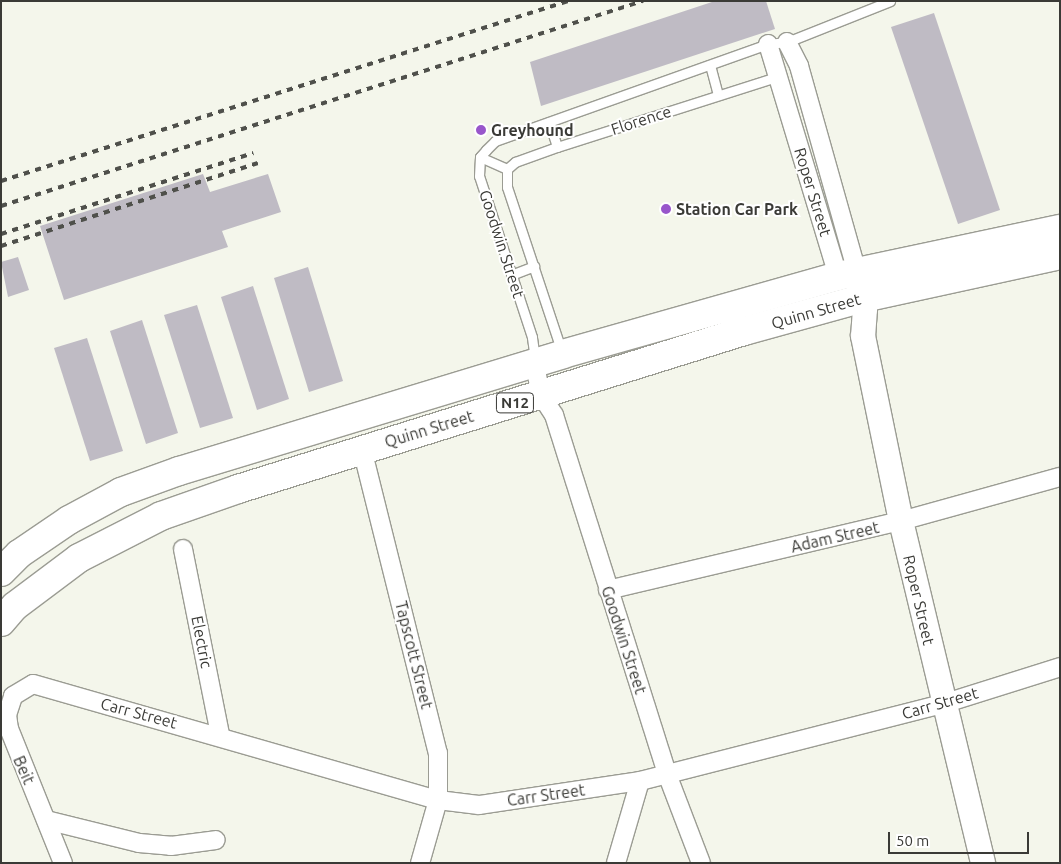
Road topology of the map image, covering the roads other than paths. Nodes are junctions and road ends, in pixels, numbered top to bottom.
1 (890, 1) edge
2 (787, 42) junction
3 (768, 44) junction
4 (710, 65) junction
5 (777, 77) junction
6 (718, 95) junction
7 (549, 122) junction
8 (557, 147) junction
9 (480, 157) junction
10 (507, 169) junction
11 (829, 170) junction
12 (809, 177) junction
13 (1060, 229) edge
14 (1060, 255) edge
15 (534, 266) junction
16 (847, 274) junction
17 (512, 275) junction
18 (854, 301) junction
19 (563, 354) junction
20 (535, 365) junction
21 (571, 387) junction
22 (548, 405) junction
23 (362, 449) junction
24 (1060, 476) edge
25 (902, 522) junction
26 (183, 549) dead end
27 (1, 572) edge
28 (608, 590) junction
29 (1, 622) edge
30 (1060, 667) edge
31 (33, 684) joint
32 (943, 704) junction
33 (220, 735) junction
34 (667, 774) junction
35 (640, 781) junction
36 (438, 800) junction
37 (46, 820) junction
38 (216, 840) dead end
39 (63, 863) edge
40 (420, 863) edge
41 (616, 863) edge
42 (700, 863) edge
43 (983, 863) edge

1 - 2 lane
2 - 3 lane
2 - 11 street, Roper Street
3 - 4 lane
3 - 5 street, Roper Street
4 - 6 lane
4 - 7 lane
5 - 6 lane, Florence
5 - 12 street, Roper Street
6 - 8 lane, Florence
7 - 8 lane
7 - 9 lane
8 - 10 lane, Florence
9 - 10 lane
9 - 17 lane, Goodwin Street
10 - 15 lane
11 - 12 lane
11 - 16 street, Roper Street
12 - 16 street, Roper Street
13 - 16 highway, Quinn Street / N12
14 - 18 highway, Quinn Street / N12
15 - 17 lane
15 - 19 lane
16 - 18 street, Roper Street
16 - 19 highway, Quinn Street / N12
17 - 20 lane, Goodwin Street
18 - 21 highway, Quinn Street / N12
18 - 25 street, Roper Street
19 - 20 highway, Quinn Street / N12
19 - 21 street
20 - 22 street, Goodwin Street
20 - 27 highway, Quinn Street / N12
21 - 22 highway, Quinn Street / N12
22 - 23 highway, Quinn Street / N12
22 - 28 street, Goodwin Street
23 - 29 highway, Quinn Street / N12
23 - 36 street, Tapscott Street
24 - 25 street, Adam Street
25 - 28 street, Adam Street
25 - 32 street, Roper Street
26 - 33 street, Electric
28 - 34 street, Goodwin Street
30 - 32 street, Carr Street
31 - 33 street, Carr Street
31 - 37 street, Beit
32 - 34 street, Carr Street
32 - 43 street, Roper Street
33 - 36 street, Carr Street
34 - 35 street, Carr Street
34 - 42 street, Goodwin Street
35 - 36 street, Carr Street
35 - 41 street
36 - 40 street, Tapscott Street
37 - 38 street
37 - 39 street, Beit

